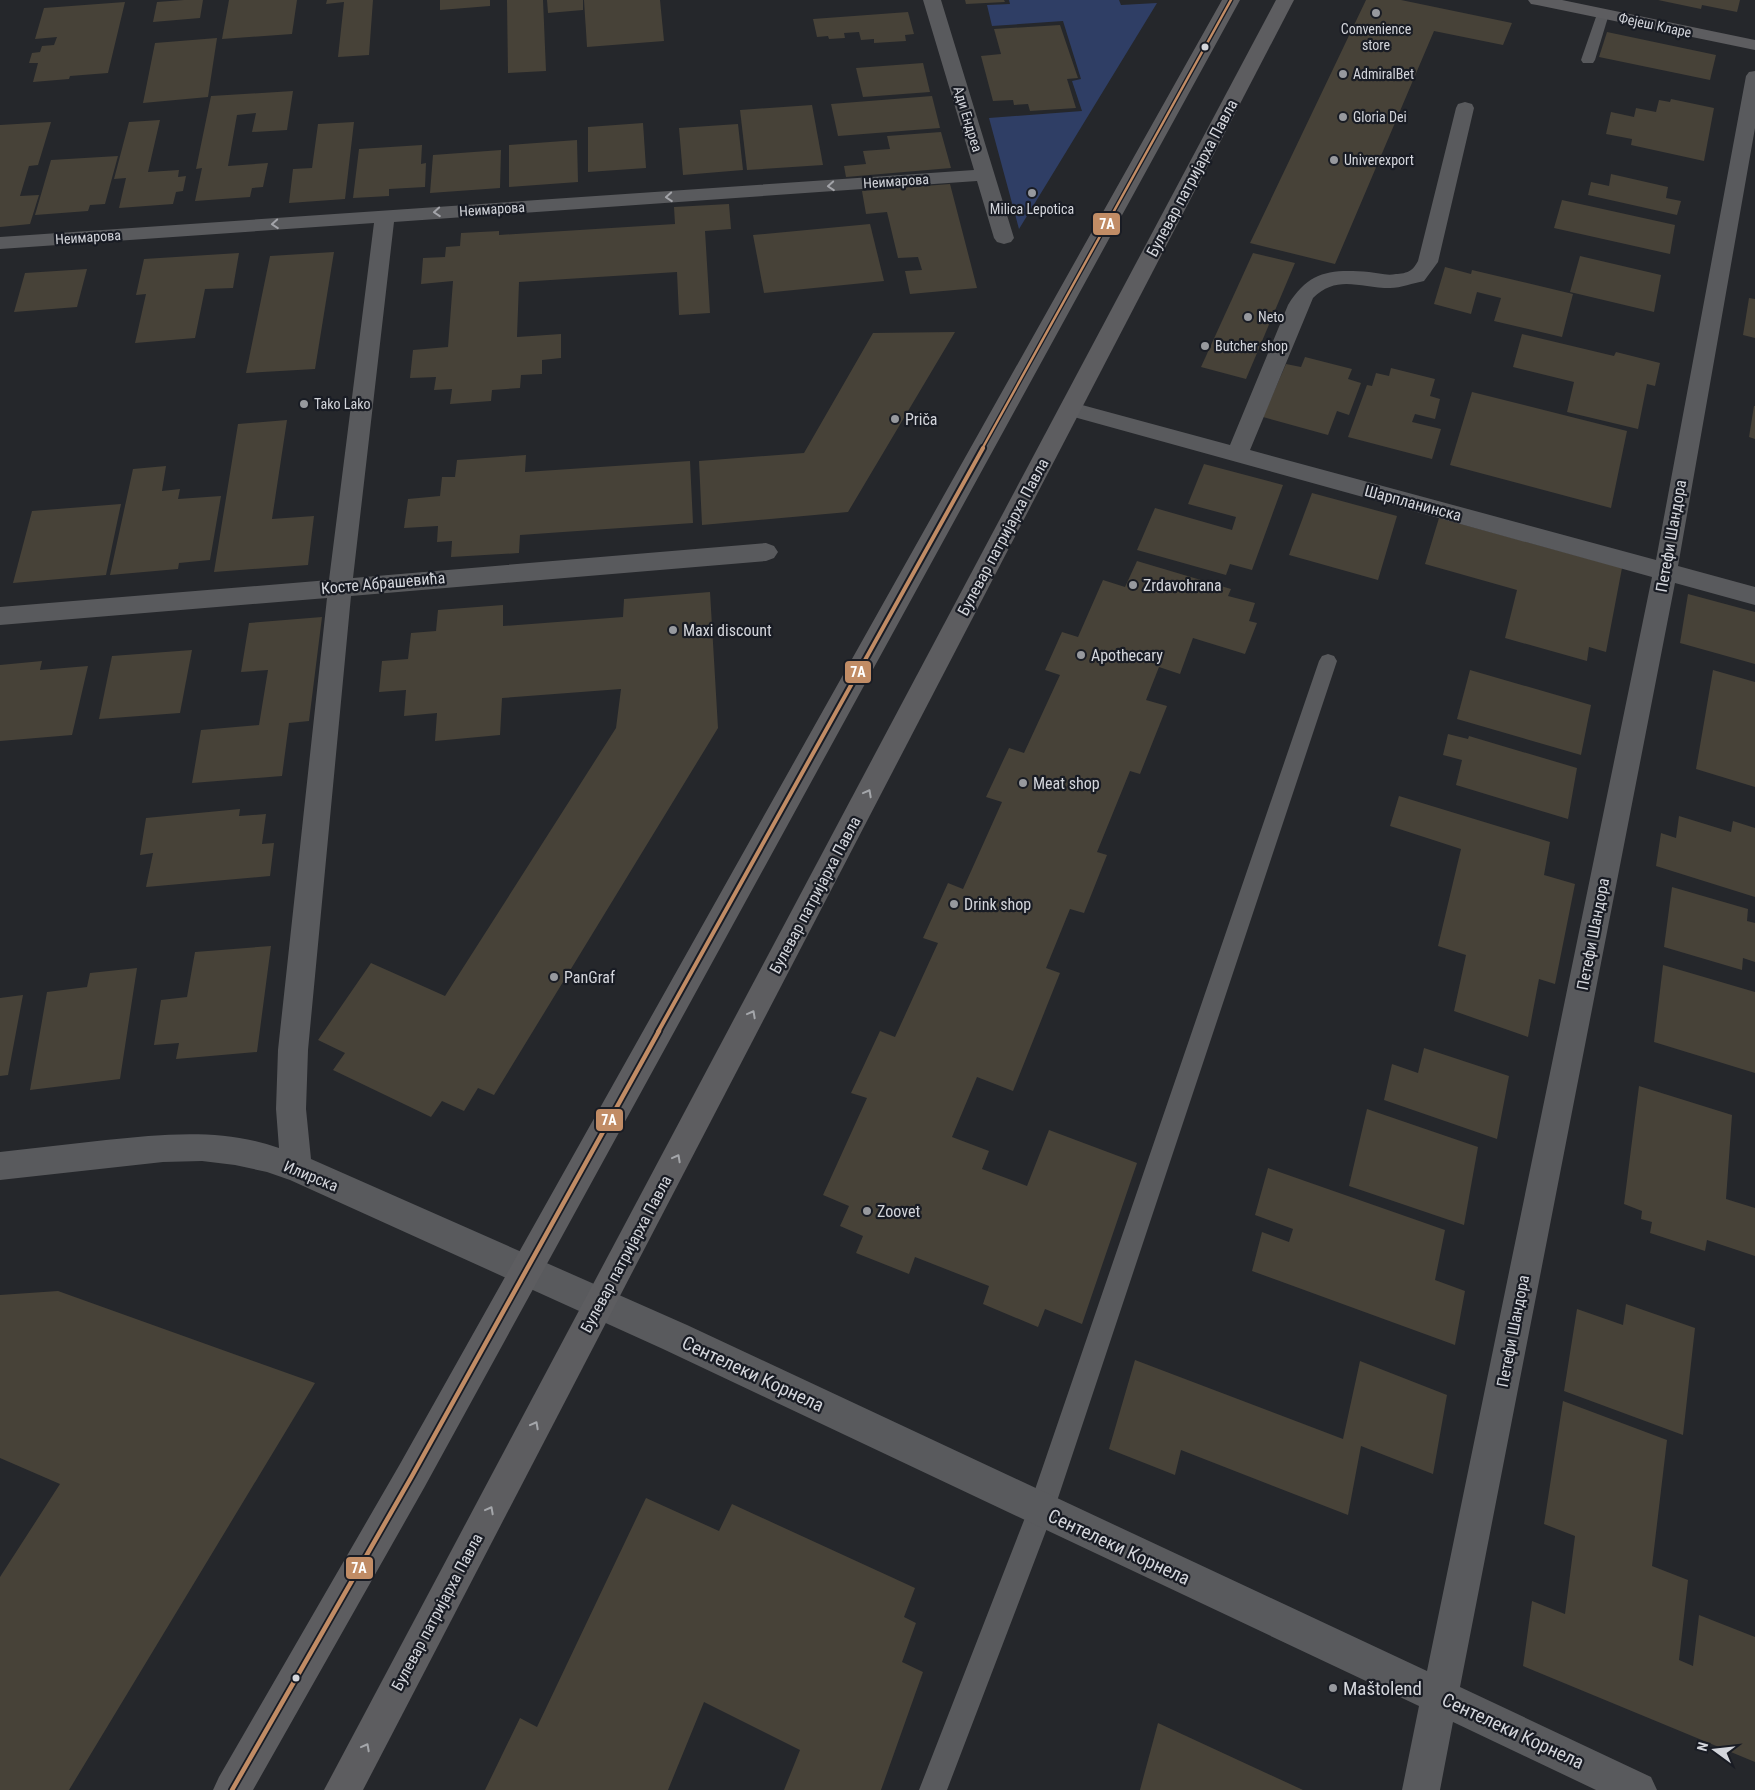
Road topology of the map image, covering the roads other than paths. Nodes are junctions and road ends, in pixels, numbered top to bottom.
1 (932, 0) edge
2 (1232, 0) edge
3 (1285, 0) edge
4 (1546, 1) edge
5 (1603, 14) junction
6 (1755, 45) edge
7 (1588, 60) dead end
8 (1755, 76) edge
9 (1465, 108) dead end
10 (985, 175) junction
11 (385, 216) junction
12 (1004, 238) dead end
13 (0, 244) edge
14 (1071, 409) junction
15 (1237, 455) junction
16 (766, 552) dead end
17 (1665, 573) junction
18 (340, 586) junction
19 (1755, 596) edge
20 (0, 616) edge
21 (1328, 661) dead end
22 (0, 1166) edge
23 (296, 1168) junction
24 (526, 1270) junction
25 (601, 1303) junction
26 (1041, 1510) junction
27 (1439, 1696) junction
28 (232, 1790) edge
29 (343, 1790) edge
30 (933, 1790) edge
31 (1421, 1790) edge
32 (1638, 1790) edge

1 - 10 street, Ади Ендреа
2 - 24 main road
3 - 14 main road, Булевар патријарха Павла
4 - 5 main road, Фејеш Кларе
5 - 6 main road, Фејеш Кларе
5 - 7 lane
8 - 17 street, Петефи Шандора
9 - 15 street
10 -> 11 street, Неимарова
10 - 12 street, Ади Ендреа
11 -> 13 street, Неимарова
11 - 18 street
14 - 15 street, Шарпланинска
25 -> 14 main road, Булевар патријарха Павла
15 - 17 street, Шарпланинска
16 - 18 street, Косте Абрашевића
17 - 19 street, Шарпланинска
17 - 27 street, Петефи Шандора
18 - 20 street, Косте Абрашевића
18 - 23 street
21 - 26 lane
22 - 23 street, Илирска
23 - 24 street, Илирска
24 - 25 street, Илирска
24 - 28 main road
25 - 26 street, Сентелеки Корнела
29 -> 25 main road, Булевар патријарха Павла
26 - 27 street, Сентелеки Корнела
26 - 30 lane
27 - 31 street, Петефи Шандора
27 - 32 street, Сентелеки Корнела

